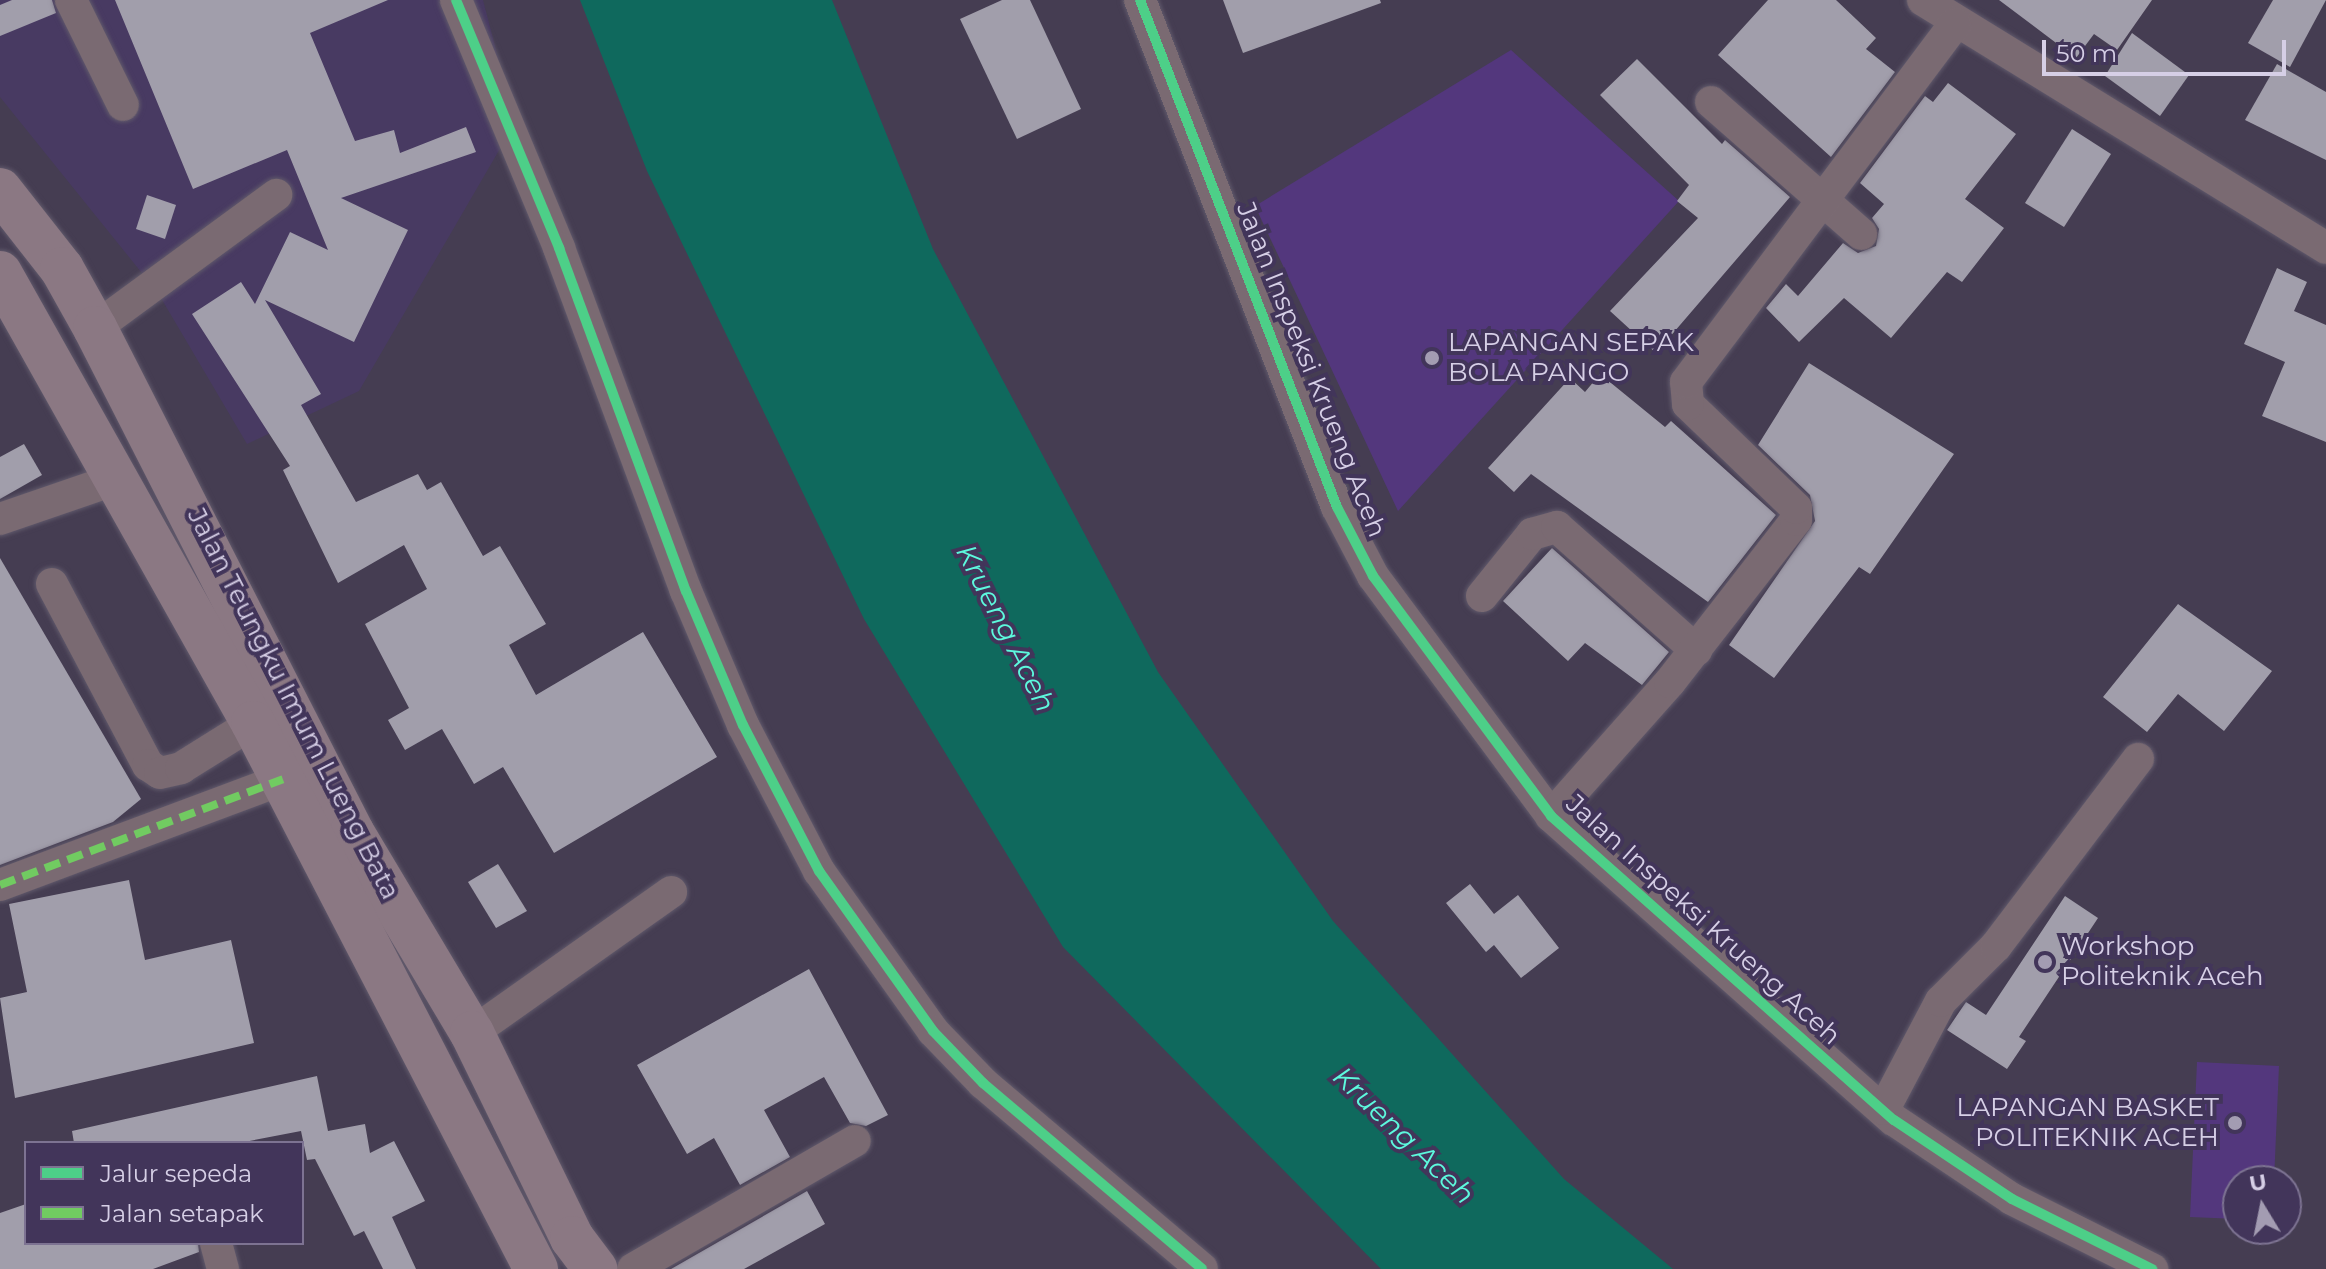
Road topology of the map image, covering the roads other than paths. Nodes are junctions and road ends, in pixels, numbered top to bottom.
1 (71, 0) edge
2 (456, 0) edge
3 (1140, 0) edge
4 (1923, 0) edge
5 (1955, 24) junction
6 (1711, 102) dead end
7 (123, 105) dead end
8 (0, 190) edge
9 (276, 195) dead end
10 (1826, 197) junction
11 (1861, 234) dead end
12 (2326, 248) edge
13 (0, 273) edge
14 (95, 328) junction
15 (119, 478) junction
16 (0, 519) edge
17 (52, 584) dead end
18 (1482, 596) dead end
19 (1696, 650) junction
20 (253, 723) junction
21 (2138, 759) dead end
22 (283, 779) junction
23 (1551, 816) junction
24 (0, 885) edge
25 (671, 892) dead end
26 (472, 1033) junction
27 (1884, 1109) junction
28 (855, 1141) dead end
29 (217, 1245) edge
30 (584, 1254) edge
31 (524, 1266) edge
32 (223, 1269) edge
33 (633, 1269) edge
34 (1202, 1269) edge
35 (2152, 1269) edge

1 - 7 street
2 - 34 street
3 - 23 street, Jalan Inspeksi Krueng Aceh
4 - 5 street
5 - 10 street
5 - 12 street
6 - 10 street
8 - 14 highway, Jalan Teungku Imum Lueng Bata
9 - 14 street
10 - 11 street
10 - 19 street
13 - 15 highway, Jalan Teungku Imum Lueng Bata
14 - 26 highway, Jalan Teungku Imum Lueng Bata
15 - 16 street
15 - 20 highway, Jalan Teungku Imum Lueng Bata
17 - 20 street
18 - 19 street
19 - 23 street
20 - 22 highway, Jalan Teungku Imum Lueng Bata
21 - 27 street
22 - 24 street
22 - 31 highway, Jalan Teungku Imum Lueng Bata
23 - 27 street, Jalan Inspeksi Krueng Aceh
25 - 26 street
26 - 30 highway, Jalan Teungku Imum Lueng Bata
27 - 35 street, Jalan Inspeksi Krueng Aceh
28 - 33 street
29 - 32 street
30 - 31 highway

